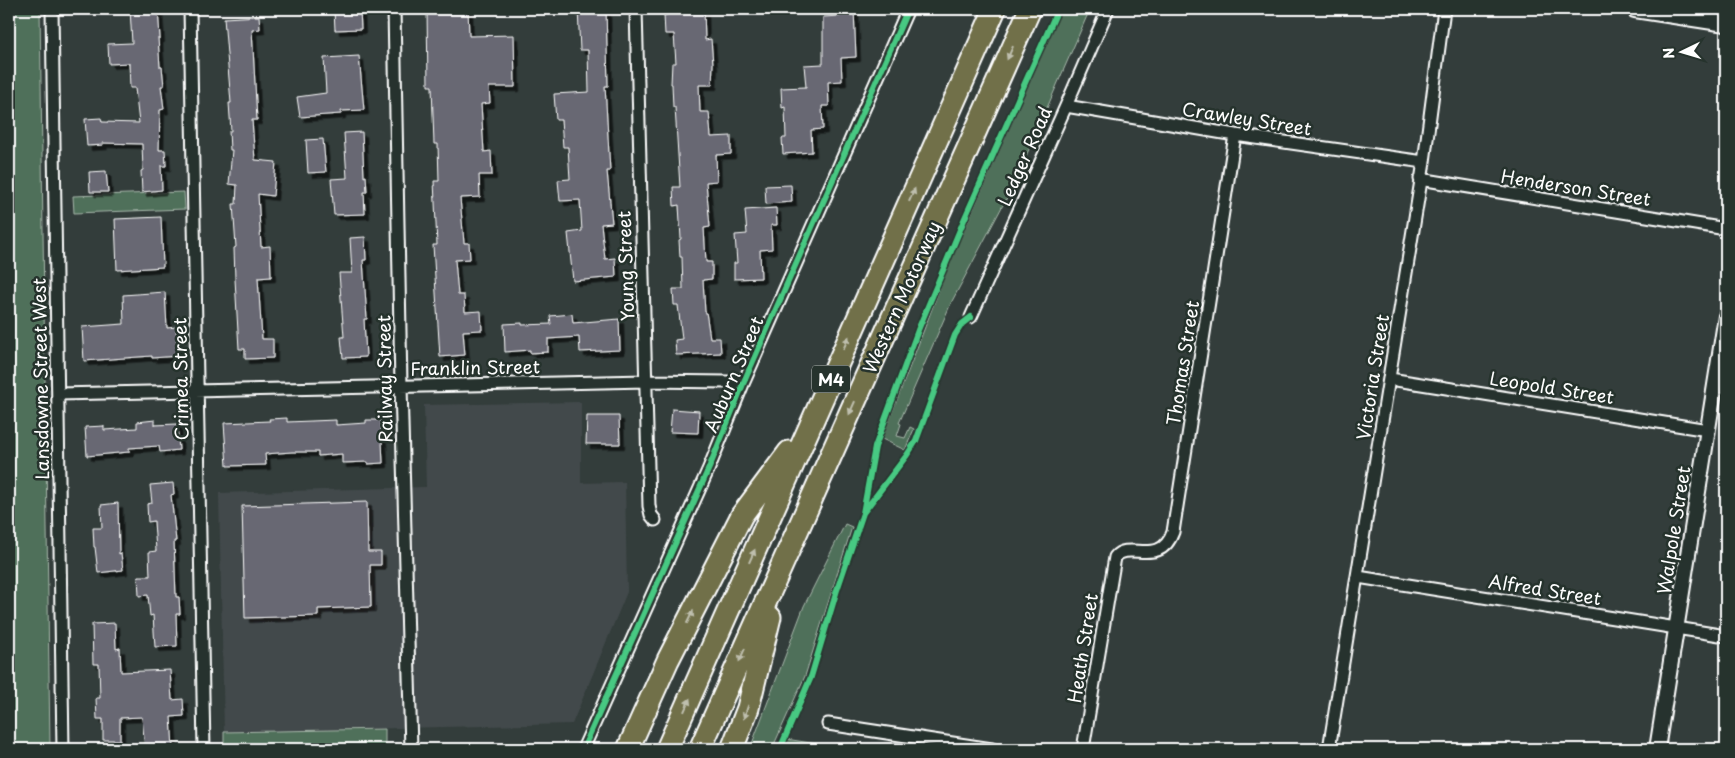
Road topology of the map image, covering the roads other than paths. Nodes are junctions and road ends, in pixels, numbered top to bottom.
1 (52, 9) edge
2 (190, 9) edge
3 (394, 9) edge
4 (636, 9) edge
5 (908, 9) edge
6 (995, 9) edge
7 (1030, 9) edge
8 (1108, 9) edge
9 (1444, 9) edge
10 (1635, 9) edge
11 (1677, 12) edge
12 (1726, 23) edge
13 (1066, 106) junction
14 (1235, 135) junction
15 (1424, 162) junction
16 (1420, 179) junction
17 (1726, 229) edge
18 (1726, 316) edge
19 (971, 317) dead end
20 (1390, 379) junction
21 (646, 381) junction
22 (743, 384) junction
23 (401, 386) junction
24 (198, 390) junction
25 (58, 394) junction
26 (812, 422) junction
27 (1708, 430) junction
28 (655, 520) dead end
29 (1118, 553) joint
30 (783, 563) junction
31 (1358, 577) junction
32 (1676, 628) junction
33 (1726, 636) edge
34 (828, 724) dead end
35 (63, 749) edge
36 (204, 749) edge
37 (411, 749) edge
38 (582, 749) edge
39 (628, 749) edge
40 (667, 749) edge
41 (700, 749) edge
42 (732, 749) edge
43 (992, 749) edge
44 (1083, 749) edge
45 (1330, 749) edge
46 (1657, 749) edge

1 - 25 street, Lansdowne Street West
2 - 24 street, Crimea Street
3 - 23 street, Railway Street
4 - 21 street, Young Street
5 - 22 street, Auburn Street
26 -> 6 highway, Western Motorway / M4
7 -> 30 highway, Western Motorway / M4
8 - 13 street, Ledger Road
9 - 15 street, Victoria Street
10 - 11 main road
11 - 12 main road
13 - 14 street, Crawley Street
13 - 19 street, Ledger Road
14 - 15 street, Crawley Street
14 - 29 street, Thomas Street
15 - 16 street, Victoria Street
16 - 17 street, Henderson Street
16 - 20 street, Victoria Street
18 - 27 street, Walpole Street
20 - 27 street, Leopold Street
20 - 31 street, Victoria Street
21 - 22 street, Franklin Street
21 - 23 street, Franklin Street
21 - 28 street, Young Street
22 - 38 street, Auburn Street
23 - 24 street, Franklin Street
23 - 37 street, Railway Street
24 - 25 street, Franklin Street
24 - 36 street, Crimea Street
25 - 35 street, Lansdowne Street West
39 -> 26 highway
40 -> 26 highway, Western Motorway / M4
27 - 32 street, Walpole Street
29 - 44 street, Heath Street
30 -> 41 highway, Western Motorway / M4
30 -> 42 highway, M4
31 - 32 street, Alfred Street
31 - 45 street, Victoria Street
32 - 33 street, Alfred Street
32 - 46 street, Walpole Street
34 - 43 street

